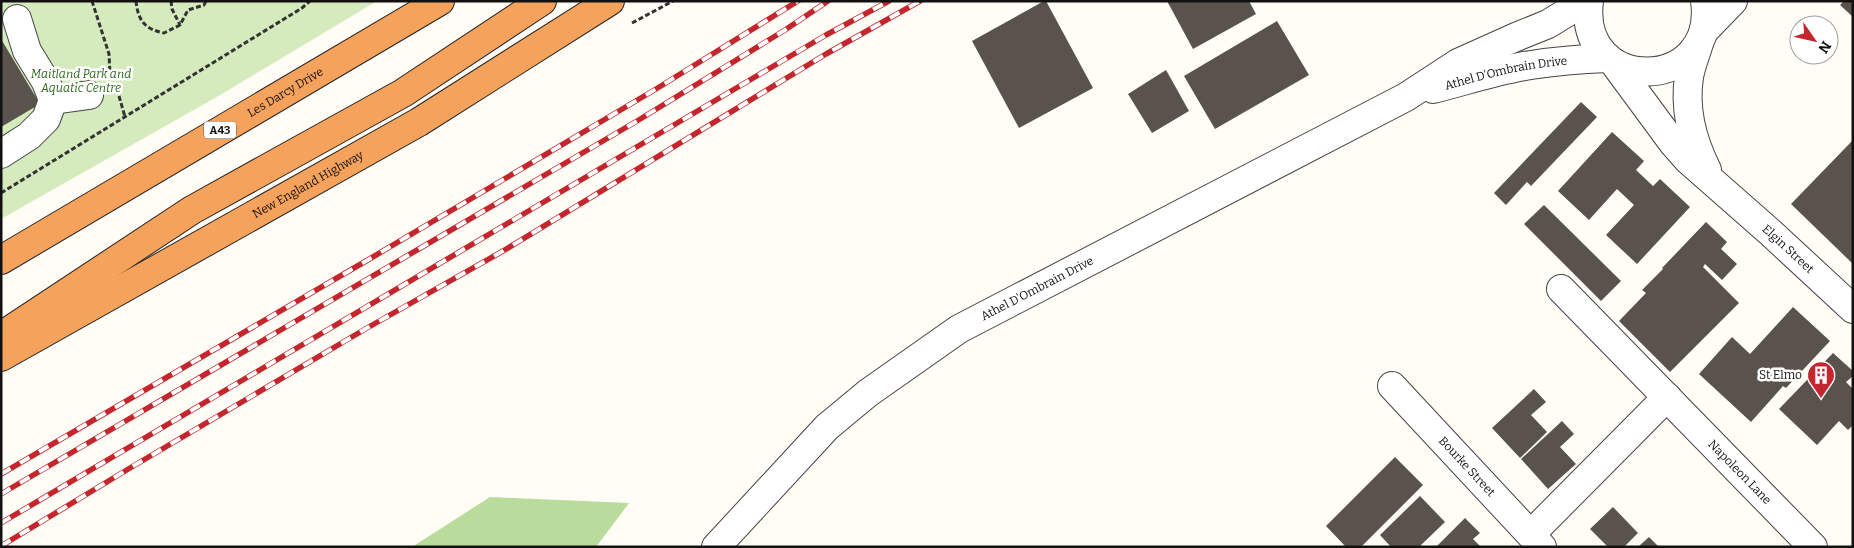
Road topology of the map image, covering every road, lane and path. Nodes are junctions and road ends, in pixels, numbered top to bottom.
1 (92, 1) edge
2 (136, 1) edge
3 (170, 1) edge
4 (206, 1) edge
5 (310, 1) edge
6 (440, 1) edge
7 (542, 1) edge
8 (610, 1) edge
9 (1582, 1) edge
10 (1589, 1) edge
11 (1705, 1) edge
12 (1733, 1) edge
13 (17, 18) dead end
14 (180, 25) junction
15 (1702, 35) junction
16 (1611, 61) junction
17 (110, 76) dead end
18 (118, 93) dead end
19 (89, 95) dead end
20 (1406, 97) junction
21 (53, 100) junction
22 (125, 117) junction
23 (1, 154) edge
24 (1722, 190) junction
25 (1, 192) edge
26 (1, 260) edge
27 (1561, 289) dead end
28 (1853, 309) edge
29 (1, 336) edge
30 (1, 357) edge
31 (1392, 386) dead end
32 (1667, 397) junction
33 (1536, 540) edge
34 (716, 547) edge
35 (1813, 547) edge

1 - 17 path
2 - 14 path
3 - 14 path
4 - 14 path
5 - 22 path
6 - 26 highway, Les Darcy Drive / A43
7 - 29 highway
8 - 30 highway, New England Highway
9 - 20 street, Athel D'Ombrain Drive
10 - 16 street, Elgin Street
11 - 15 street
12 - 15 street
13 - 21 street
15 - 16 street
15 - 24 street, Elgin Street
16 - 20 street, Athel D'Ombrain Drive
16 - 24 street, Elgin Street
18 - 22 path
19 - 21 street
20 - 34 street, Athel D'Ombrain Drive
21 - 23 street
22 - 25 path
24 - 28 street, Elgin Street
27 - 32 street, Napoleon Lane
31 - 33 street, Bourke Street
32 - 33 street
32 - 35 street, Napoleon Lane

